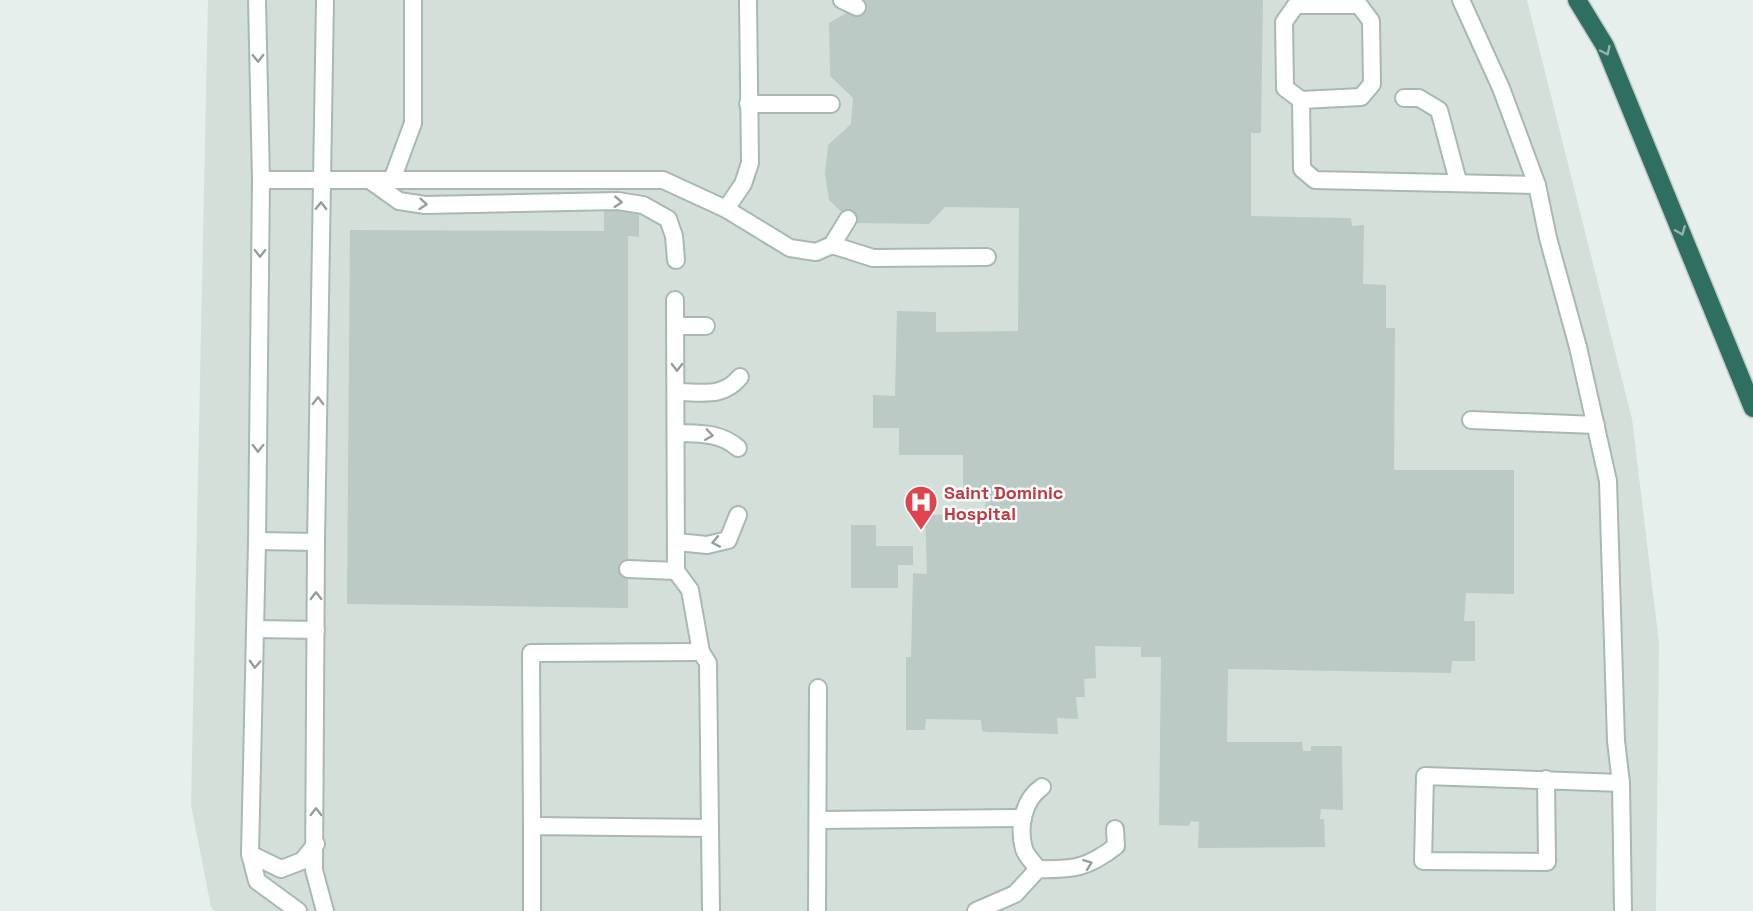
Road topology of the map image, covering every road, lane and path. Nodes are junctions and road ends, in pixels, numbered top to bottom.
1 (257, 0) edge
2 (325, 0) edge
3 (413, 0) edge
4 (749, 0) edge
5 (1461, 0) edge
6 (1577, 0) edge
7 (1404, 98) dead end
8 (1301, 100) junction
9 (748, 104) junction
10 (831, 104) dead end
11 (261, 180) junction
12 (392, 180) junction
13 (371, 181) junction
14 (1458, 181) junction
15 (321, 182) junction
16 (1537, 185) junction
17 (726, 209) junction
18 (848, 219) dead end
19 (832, 245) junction
20 (987, 257) dead end
21 (676, 260) dead end
22 (675, 300) dead end
23 (677, 326) junction
24 (706, 326) dead end
25 (740, 377) dead end
26 (677, 392) junction
27 (1753, 408) edge
28 (1471, 420) dead end
29 (1596, 425) junction
30 (677, 433) junction
31 (738, 448) dead end
32 (738, 515) dead end
33 (257, 541) junction
34 (316, 542) junction
35 (678, 542) junction
36 (628, 569) dead end
37 (676, 571) junction
38 (256, 629) junction
39 (316, 630) junction
40 (701, 652) junction
41 (818, 688) dead end
42 (1546, 779) junction
43 (1621, 783) junction
44 (1042, 788) dead end
45 (1023, 818) junction
46 (818, 820) junction
47 (532, 826) junction
48 (710, 828) junction
49 (1115, 829) dead end
50 (316, 843) junction
51 (250, 854) junction
52 (1038, 869) junction
53 (298, 911) edge
54 (325, 911) edge
55 (532, 911) edge
56 (711, 911) edge
57 (817, 911) edge
58 (976, 911) edge
59 (1623, 911) edge

1 -> 11 lane
2 - 15 lane
3 - 12 lane
4 - 9 lane
5 - 16 lane
6 -> 27 highway
7 - 14 lane
8 - 8 lane
8 - 14 lane
9 - 10 lane
9 - 17 lane
11 - 15 lane
11 -> 33 lane
12 - 13 lane
12 - 17 lane
13 - 15 lane
13 -> 21 lane
14 - 16 lane
34 -> 15 lane
16 - 29 lane
17 - 19 lane
18 - 19 lane
19 - 20 lane
22 - 23 lane
23 - 24 lane
23 -> 26 lane
25 - 26 lane
26 - 30 lane
28 - 29 lane
29 - 43 lane
30 -> 31 lane
30 - 35 lane
32 -> 35 lane
33 - 34 lane
33 - 38 lane
39 -> 34 lane
35 - 37 lane
36 - 37 lane
37 - 40 lane
38 - 39 lane
38 -> 51 lane
50 -> 39 lane
40 - 47 lane
40 - 48 lane
41 - 46 lane
42 - 42 lane
42 - 43 lane
43 - 59 lane
44 - 45 lane
45 - 46 lane
45 - 52 lane
46 - 57 lane
47 - 48 lane
47 - 55 lane
48 - 56 lane
52 -> 49 lane
50 - 51 lane
50 - 54 lane
51 - 53 lane
52 - 58 lane

